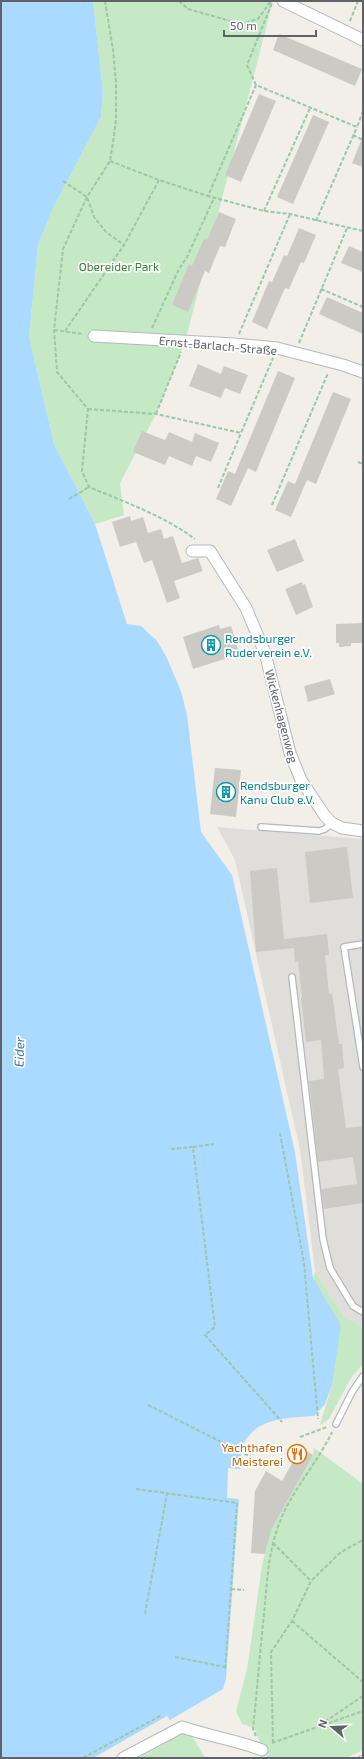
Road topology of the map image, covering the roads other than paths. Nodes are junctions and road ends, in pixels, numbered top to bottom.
1 (283, 1) edge
2 (363, 40) edge
3 (94, 336) road end
4 (363, 372) edge
5 (192, 550) dead end
6 (332, 823) junction
7 (261, 827) dead end
8 (363, 831) edge
9 (363, 944) edge
10 (292, 977) dead end
11 (363, 1067) edge
12 (363, 1312) edge
13 (363, 1376) edge
14 (336, 1424) road end
15 (262, 1750) road end
16 (123, 1758) edge

1 - 2 street
3 - 4 street, Ernst-Barlach-Straße
5 - 6 street, Wickenhagenweg
6 - 7 lane
6 - 8 street
9 - 11 lane
10 - 12 lane
13 - 14 lane
15 - 16 street

